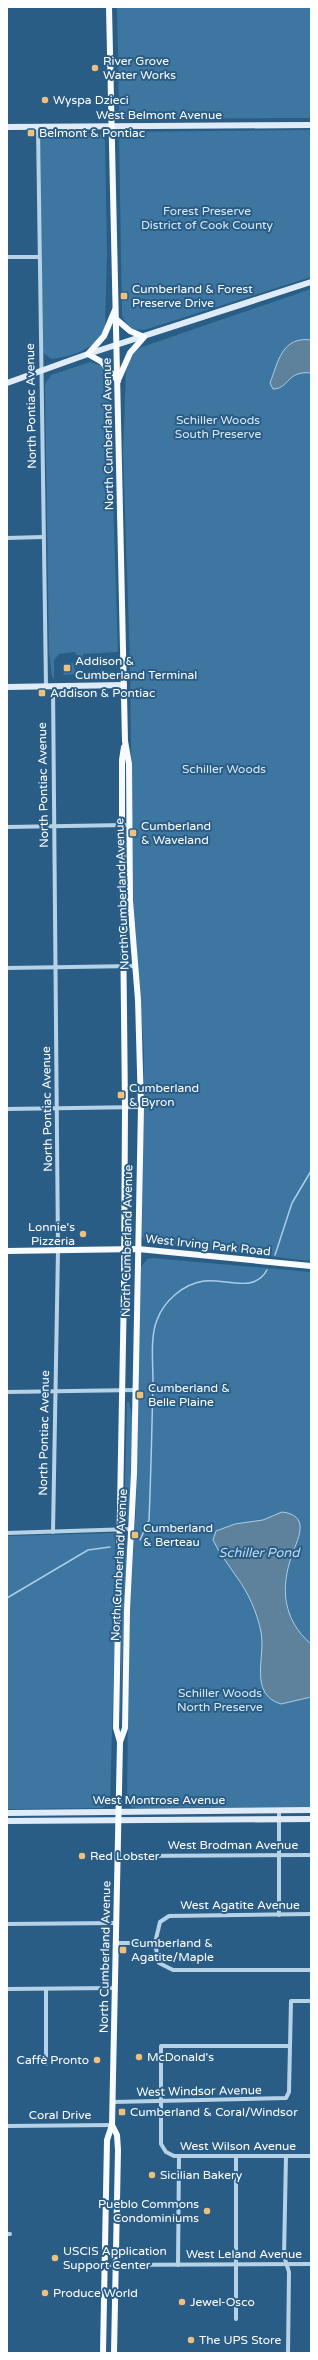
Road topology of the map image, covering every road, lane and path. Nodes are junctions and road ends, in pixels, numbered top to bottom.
1 (109, 7) edge
2 (311, 125) edge
3 (111, 126) junction
4 (7, 127) edge
5 (38, 127) junction
6 (7, 257) edge
7 (39, 257) junction
8 (311, 282) edge
9 (116, 308) junction
10 (116, 319) junction
11 (144, 337) junction
12 (117, 345) junction
13 (88, 354) junction
14 (41, 370) junction
15 (118, 381) junction
16 (7, 383) edge
17 (43, 537) junction
18 (7, 538) edge
19 (124, 684) junction
20 (46, 686) junction
21 (53, 686) junction
22 (7, 687) edge
23 (125, 741) junction
24 (122, 825) junction
25 (130, 825) junction
26 (54, 827) junction
27 (7, 828) edge
28 (122, 966) junction
29 (134, 966) junction
30 (55, 967) junction
31 (7, 968) edge
32 (125, 1107) junction
33 (141, 1107) junction
34 (56, 1108) junction
35 (7, 1109) edge
36 (125, 1249) junction
37 (138, 1249) junction
38 (58, 1250) junction
39 (7, 1251) edge
40 (311, 1266) edge
41 (123, 1390) junction
42 (136, 1390) junction
43 (55, 1391) junction
44 (7, 1392) edge
45 (132, 1529) junction
46 (120, 1530) junction
47 (53, 1532) junction
48 (7, 1533) edge
49 (120, 1742) junction
50 (279, 1810) junction
51 (311, 1810) edge
52 (7, 1812) edge
53 (118, 1812) junction
54 (279, 1819) junction
55 (311, 1819) edge
56 (118, 1820) junction
57 (7, 1821) edge
58 (279, 1855) junction
59 (311, 1855) edge
60 (132, 1856) dead end
61 (279, 1914) junction
62 (311, 1914) edge
63 (116, 1923) junction
64 (7, 1924) edge
65 (116, 1943) junction
66 (155, 1943) junction
67 (311, 1970) edge
68 (115, 1988) junction
69 (46, 1989) junction
70 (7, 1990) edge
71 (311, 2001) edge
72 (290, 2046) junction
73 (46, 2064) dead end
74 (161, 2101) junction
75 (113, 2102) junction
76 (112, 2125) junction
77 (7, 2126) edge
78 (179, 2156) junction
79 (236, 2156) junction
80 (286, 2156) junction
81 (311, 2156) edge
82 (236, 2264) junction
83 (286, 2264) junction
84 (311, 2264) edge
85 (104, 2265) junction
86 (116, 2265) junction
87 (178, 2265) junction
88 (236, 2319) dead end
89 (103, 2353) edge
90 (114, 2353) edge
91 (288, 2353) edge

1 - 3 main road, North Cumberland Avenue
2 - 3 main road, West Belmont Avenue
3 - 5 main road, West Belmont Avenue
3 - 9 main road, North Cumberland Avenue
4 - 5 main road, West Belmont Avenue
5 - 7 street, North Pontiac Avenue
6 - 7 street
7 - 14 street, North Pontiac Avenue
8 - 11 main road
9 - 10 main road, North Cumberland Avenue
9 - 13 main road
10 - 11 main road
10 - 12 main road, North Cumberland Avenue
11 - 12 main road
11 - 15 main road
12 - 13 main road
12 - 15 main road, North Cumberland Avenue
13 - 14 main road
13 - 15 main road
14 - 16 main road
14 - 17 street, North Pontiac Avenue
15 - 19 main road, North Cumberland Avenue
17 - 18 street
17 - 20 street, North Pontiac Avenue
19 - 21 main road
19 - 23 main road, North Cumberland Avenue
20 - 21 main road
20 - 22 main road
21 - 26 street, North Pontiac Avenue
23 - 24 main road, North Cumberland Avenue
23 - 25 main road, North Cumberland Avenue
24 - 25 street
24 - 26 street
24 - 28 main road, North Cumberland Avenue
25 - 29 main road, North Cumberland Avenue
26 - 27 street
26 - 30 street, North Pontiac Avenue
28 - 29 street
28 - 30 street
28 - 32 main road, North Cumberland Avenue
29 - 33 main road, North Cumberland Avenue
30 - 31 street
30 - 34 street, North Pontiac Avenue
32 - 33 street
32 - 34 street
32 - 36 main road, North Cumberland Avenue
33 - 37 main road, North Cumberland Avenue
34 - 35 street
34 - 38 street, North Pontiac Avenue
36 - 37 main road, West Irving Park Road
36 - 38 main road, West Irving Park Road
36 - 41 main road, North Cumberland Avenue
37 - 40 main road, West Irving Park Road
37 - 42 main road, North Cumberland Avenue
38 - 39 main road, West Irving Park Road
38 - 43 street, North Pontiac Avenue
41 - 42 street
41 - 43 street
41 - 46 main road, North Cumberland Avenue
42 - 45 main road, North Cumberland Avenue
43 - 44 street
43 - 47 street, North Pontiac Avenue
45 - 46 street
45 - 49 main road, North Cumberland Avenue
46 - 47 street
46 - 49 main road, North Cumberland Avenue
47 - 48 street
49 - 53 main road, North Cumberland Avenue
50 - 51 main road, West Montrose Avenue
50 - 53 main road, West Montrose Avenue
50 - 54 street
52 - 53 main road, West Montrose Avenue
53 - 56 main road, North Cumberland Avenue
54 - 55 main road, West Montrose Avenue
54 - 56 main road, West Montrose Avenue
54 - 58 street
56 - 57 main road, West Montrose Avenue
56 - 63 main road, North Cumberland Avenue
58 - 59 street, West Brodman Avenue
58 - 60 street, West Brodman Avenue
58 - 61 street
61 - 62 street, West Agatite Avenue
61 - 66 street, West Agatite Avenue
63 - 64 street
63 - 65 main road, North Cumberland Avenue
65 - 66 street
65 - 68 main road, North Cumberland Avenue
66 - 67 street
68 - 69 street
68 - 75 main road, North Cumberland Avenue
69 - 70 street
69 - 73 street
71 - 72 street
72 - 74 street, West Windsor Avenue
72 - 74 street
74 - 75 street, West Windsor Avenue
74 - 78 street, West Wilson Avenue
75 - 76 main road, North Cumberland Avenue
76 - 77 street, Coral Drive
76 - 85 main road, North Cumberland Avenue
76 - 86 main road, North Cumberland Avenue
78 - 79 street, West Wilson Avenue
78 - 87 street
79 - 80 street, West Wilson Avenue
79 - 82 street
80 - 81 street, West Wilson Avenue
80 - 83 street
82 - 83 street, West Leland Avenue
82 - 87 street, West Leland Avenue
82 - 88 street
83 - 84 street, West Leland Avenue
83 - 91 street
85 - 86 street, West Leland Avenue
85 - 89 main road, North Cumberland Avenue
86 - 87 street, West Leland Avenue
86 - 90 main road, North Cumberland Avenue

